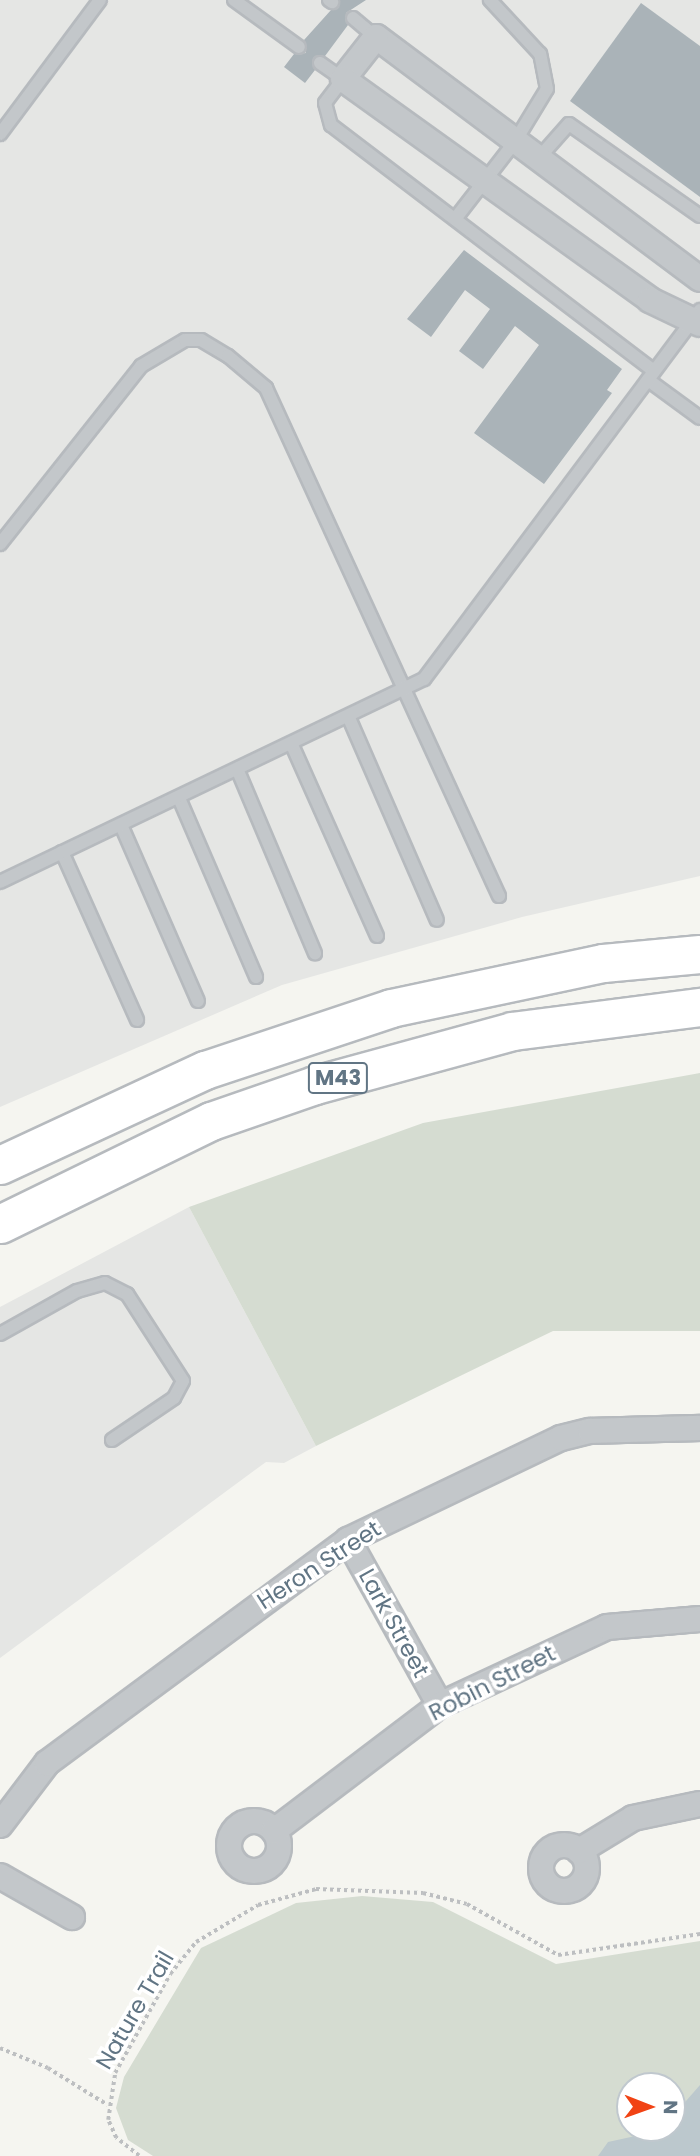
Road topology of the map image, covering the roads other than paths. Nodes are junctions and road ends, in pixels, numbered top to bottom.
1 (100, 0) edge
2 (234, 0) edge
3 (490, 0) edge
4 (353, 18) dead end
5 (376, 37) junction
6 (299, 47) dead end
7 (320, 63) dead end
8 (342, 79) junction
9 (0, 134) edge
10 (514, 144) junction
11 (537, 160) junction
12 (484, 185) junction
13 (700, 216) edge
14 (455, 219) junction
15 (700, 279) edge
16 (698, 323) edge
17 (651, 376) junction
18 (700, 418) edge
19 (0, 544) edge
20 (407, 690) junction
21 (349, 718) junction
22 (292, 745) junction
23 (238, 771) junction
24 (179, 798) junction
25 (121, 825) junction
26 (62, 852) junction
27 (0, 882) edge
28 (499, 896) dead end
29 (438, 920) dead end
30 (377, 936) dead end
31 (314, 953) dead end
32 (700, 954) edge
33 (256, 977) dead end
34 (198, 1001) dead end
35 (700, 1007) edge
36 (137, 1020) dead end
37 (0, 1165) edge
38 (0, 1224) edge
39 (0, 1334) edge
40 (700, 1428) edge
41 (112, 1440) dead end
42 (348, 1540) junction
43 (700, 1619) edge
44 (440, 1705) junction
45 (700, 1804) edge
46 (0, 1825) edge
47 (274, 1830) dead end
48 (579, 1851) dead end
49 (0, 1877) edge
50 (72, 1917) dead end

1 - 9 lane
2 - 6 lane
3 - 10 lane
4 - 5 lane
5 - 8 street
5 - 10 street
7 - 8 lane
8 - 12 street
8 - 14 lane
10 - 11 street
10 - 12 lane
11 - 13 lane
11 - 15 street
12 - 14 lane
12 - 16 street
14 - 17 lane
16 - 17 lane
17 - 18 lane
17 - 20 lane
19 - 20 lane
20 - 21 lane
20 - 28 lane
21 - 22 lane
21 - 29 lane
22 - 23 lane
22 - 30 lane
23 - 24 lane
23 - 31 lane
24 - 25 lane
24 - 33 lane
25 - 26 lane
25 - 34 lane
26 - 27 lane
26 - 36 lane
32 - 37 main road, M43
35 - 38 main road, M43
39 - 41 lane
40 - 42 street, Heron Street
42 - 44 street, Lark Street
42 - 46 street, Heron Street
43 - 44 street, Robin Street
44 - 47 street, Robin Street
45 - 48 street
49 - 50 street

